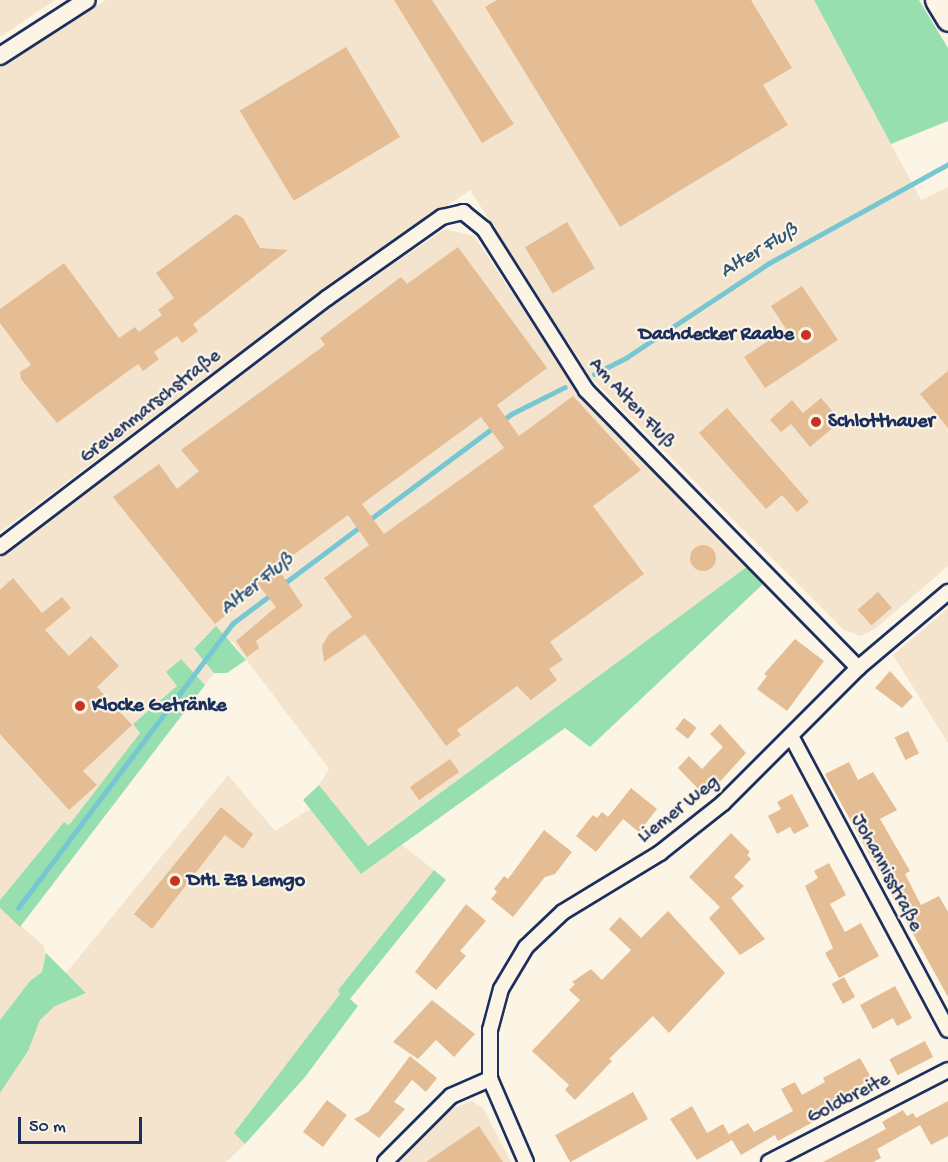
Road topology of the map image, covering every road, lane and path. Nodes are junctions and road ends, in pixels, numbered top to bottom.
1 (87, 0) edge
2 (936, 0) edge
3 (948, 20) edge
4 (0, 56) edge
5 (327, 298) joint
6 (0, 547) edge
7 (948, 592) edge
8 (858, 668) junction
9 (790, 736) junction
10 (948, 1030) edge
11 (948, 1070) edge
12 (490, 1079) junction
13 (385, 1162) edge
14 (526, 1162) edge
15 (769, 1162) edge

1 - 4 street
2 - 3 main road
5 - 6 street, Grevenmarschstraße
5 - 8 street, Am Alten Fluß
7 - 8 street, Liemer Weg
8 - 9 street, Liemer Weg
9 - 10 street, Johannisstraße
9 - 12 street, Liemer Weg
11 - 15 street, Goldbreite
12 - 13 street
12 - 14 street, Liemer Weg

